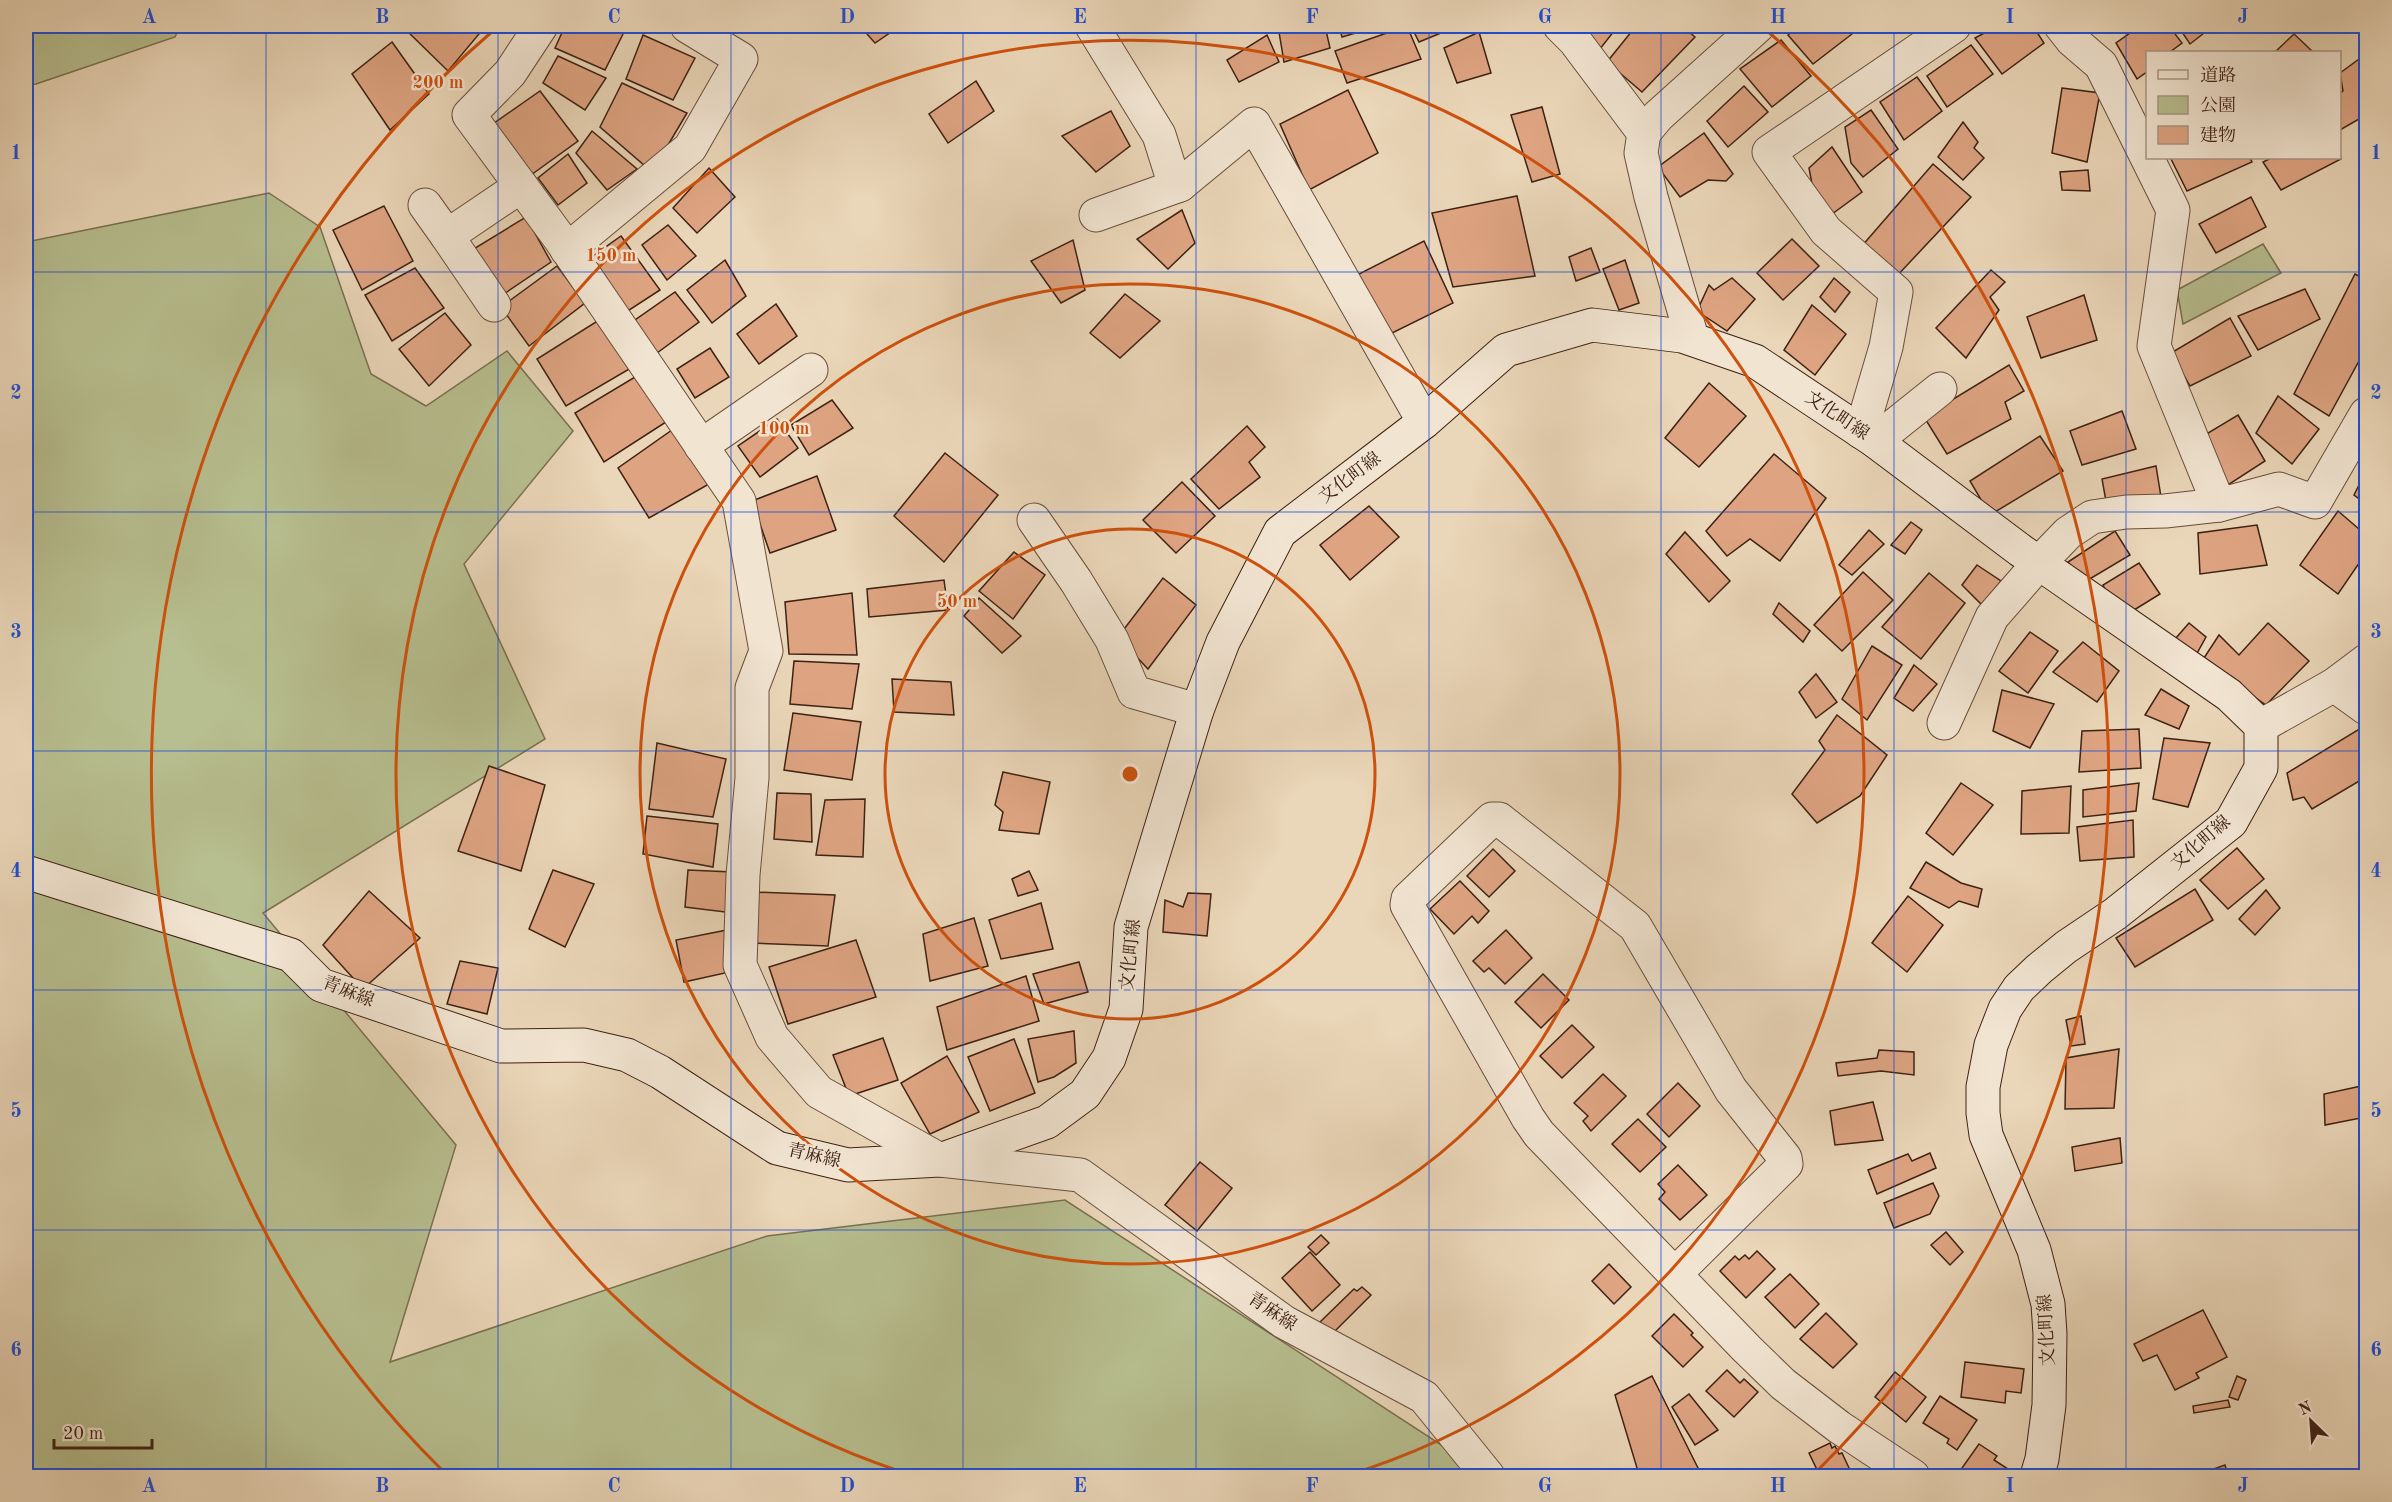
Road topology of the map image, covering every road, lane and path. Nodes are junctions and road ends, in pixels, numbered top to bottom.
1 (541, 26) edge
2 (687, 26) edge
3 (1092, 26) edge
4 (1560, 26) edge
5 (1758, 26) edge
6 (1954, 26) edge
7 (2061, 26) edge
8 (1644, 133) junction
9 (2146, 156) edge
10 (2148, 159) edge
11 (1180, 185) junction
12 (521, 186) junction
13 (425, 205) dead end
14 (1096, 215) dead end
15 (447, 236) junction
16 (567, 250) junction
17 (494, 304) dead end
18 (1692, 338) junction
19 (811, 370) dead end
20 (1940, 389) dead end
21 (2367, 414) edge
22 (1424, 422) junction
23 (1868, 436) junction
24 (701, 446) junction
25 (2219, 506) junction
26 (1034, 520) dead end
27 (2039, 562) junction
28 (2367, 660) edge
29 (2334, 685) junction
30 (2367, 708) edge
31 (1197, 711) junction
32 (1944, 723) dead end
33 (2261, 726) junction
34 (26, 872) edge
35 (940, 1160) junction
36 (1675, 1274) junction
37 (1488, 1476) edge
38 (1913, 1476) edge
39 (2037, 1476) edge

1 - 12 street
2 - 16 street
3 - 11 street
4 - 8 street
5 - 8 street
6 - 23 street
7 - 9 street
8 - 18 street
10 - 25 street
11 - 14 street
11 - 22 street
12 - 15 street
12 - 16 street
13 - 15 street
15 - 17 street
16 - 24 street
18 - 22 street, 文化町線
18 - 23 street, 文化町線
19 - 24 street
20 - 23 street
21 - 25 street
22 - 31 street, 文化町線
23 - 27 street, 文化町線
24 - 35 street
25 - 27 street
26 - 31 street
27 - 32 street
27 - 33 street, 文化町線
28 - 29 street
29 - 30 street
29 - 33 street
31 - 35 street, 文化町線
33 - 39 street, 文化町線
34 - 35 street, 青麻線
35 - 37 street, 青麻線
36 - 36 street
36 - 38 street

